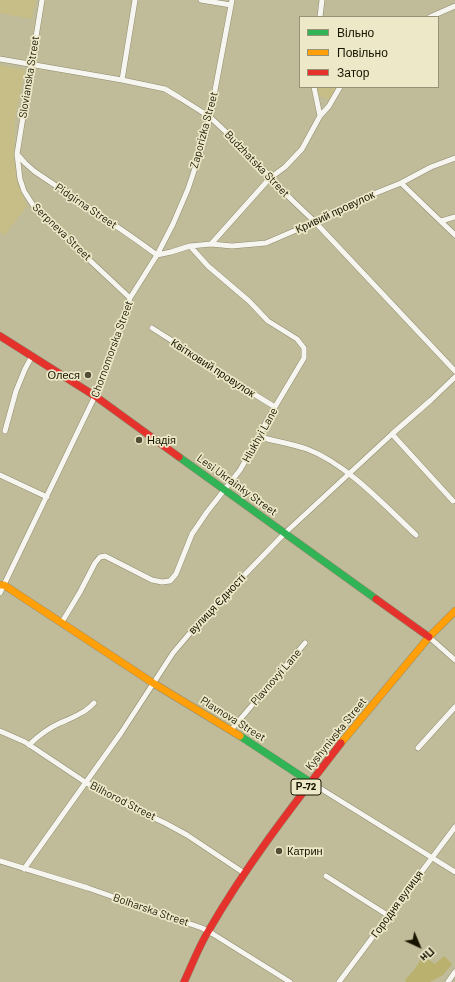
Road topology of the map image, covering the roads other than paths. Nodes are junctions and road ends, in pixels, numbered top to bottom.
1 (42, 0) edge
2 (135, 0) edge
3 (201, 0) edge
4 (322, 0) edge
5 (232, 3) edge
6 (455, 6) edge
7 (320, 16) edge
8 (432, 16) edge
9 (0, 59) edge
10 (31, 65) junction
11 (122, 80) junction
12 (314, 88) edge
13 (339, 88) edge
14 (320, 116) junction
15 (210, 117) junction
16 (17, 154) junction
17 (455, 158) edge
18 (270, 178) junction
19 (401, 183) junction
20 (455, 217) edge
21 (441, 221) junction
22 (314, 222) junction
23 (455, 235) edge
24 (211, 244) junction
25 (190, 246) junction
26 (157, 255) junction
27 (130, 298) junction
28 (152, 328) dead end
29 (0, 336) edge
30 (32, 356) junction
31 (455, 371) edge
32 (455, 377) edge
33 (95, 396) junction
34 (275, 407) junction
35 (5, 431) dead end
36 (392, 434) junction
37 (259, 436) junction
38 (0, 475) edge
39 (349, 475) junction
40 (224, 489) junction
41 (47, 497) junction
42 (453, 501) dead end
43 (285, 533) junction
44 (416, 534) dead end
45 (2, 585) edge
46 (0, 593) edge
47 (455, 611) edge
48 (62, 622) junction
49 (429, 637) junction
50 (305, 643) dead end
51 (455, 660) edge
52 (153, 683) junction
53 (94, 703) dead end
54 (455, 707) edge
55 (231, 730) junction
56 (0, 731) edge
57 (29, 745) junction
58 (418, 748) dead end
59 (85, 782) junction
60 (310, 782) junction
61 (455, 827) edge
62 (432, 857) junction
63 (0, 861) edge
64 (24, 869) junction
65 (455, 872) edge
66 (244, 874) junction
67 (326, 876) dead end
68 (389, 916) junction
69 (208, 931) junction
70 (455, 972) edge
71 (184, 982) edge
72 (290, 982) edge
73 (339, 982) edge
74 (448, 982) edge

1 - 10 street, Slovianska Street
2 - 11 street
3 - 5 street
4 - 7 street
5 - 15 street, Zaporizka Street
6 - 8 street
9 - 10 street, Budzhatska Street
10 - 11 street, Budzhatska Street
10 - 16 street, Slovianska Street
11 - 15 street, Budzhatska Street
12 - 14 street
13 - 14 street
14 - 18 street
15 - 18 street, Budzhatska Street
15 - 26 street, Zaporizka Street
16 - 26 street, Pidgirna Street
16 - 27 street, Serpneva Street
17 - 19 street, Кривий провулок
18 - 22 street, Budzhatska Street
18 - 24 street
19 - 21 street
19 - 22 street, Кривий провулок
20 - 21 street
21 - 23 street
22 - 24 street, Кривий провулок
22 - 31 street, Budzhatska Street
24 - 25 street
25 - 26 street
25 - 34 street, Hlukhyi Lane
26 - 27 street, Chornomorska Street
27 - 33 street, Chornomorska Street
28 - 34 street, Квітковий провулок
29 - 30 street, Lesi Ukrainky Street
30 - 33 street, Lesi Ukrainky Street
30 - 35 street
32 - 36 street, вулиця Єдності
33 - 40 street, Lesi Ukrainky Street
33 - 41 street, Chornomorska Street
34 - 37 street, Hlukhyi Lane
36 - 39 street, вулиця Єдності
36 - 42 street
37 - 39 street
37 - 40 street, Hlukhyi Lane
38 - 41 street
39 - 43 street, вулиця Єдності
39 - 44 street
40 - 43 street, Lesi Ukrainky Street
40 - 48 street, Hlukhyi Lane
41 - 45 street, Chornomorska Street
43 - 49 street, Lesi Ukrainky Street
43 - 52 street, вулиця Єдності
45 - 46 street, Chornomorska Street
45 - 48 street, Plavnova Street
47 - 49 street, Kyshynivska Street / Р-72
48 - 52 street, Plavnova Street
49 - 51 street, Lesi Ukrainky Street
49 - 60 street, Kyshynivska Street / Р-72
50 - 55 street, Plavnovyi Lane
52 - 55 street, Plavnova Street
52 - 59 street, вулиця Єдності
53 - 57 street
54 - 58 street
55 - 60 street, Plavnova Street
56 - 57 street, Bilhorod Street
57 - 59 street, Bilhorod Street
59 - 64 street, вулиця Єдності
59 - 66 street, Bilhorod Street
60 - 62 street, Plavnova Street
60 - 66 street, Kyshynivska Street / Р-72
61 - 62 street, Городня вулиця
62 - 65 street, Plavnova Street
62 - 68 street, Городня вулиця
63 - 64 street, Bolharska Street
64 - 69 street, Bolharska Street
66 - 69 street, Kyshynivska Street / Р-72
67 - 68 street
68 - 73 street, Городня вулиця
69 - 71 street, Kyshynivska Street / Р-72
69 - 72 street, Bolharska Street
70 - 74 street

